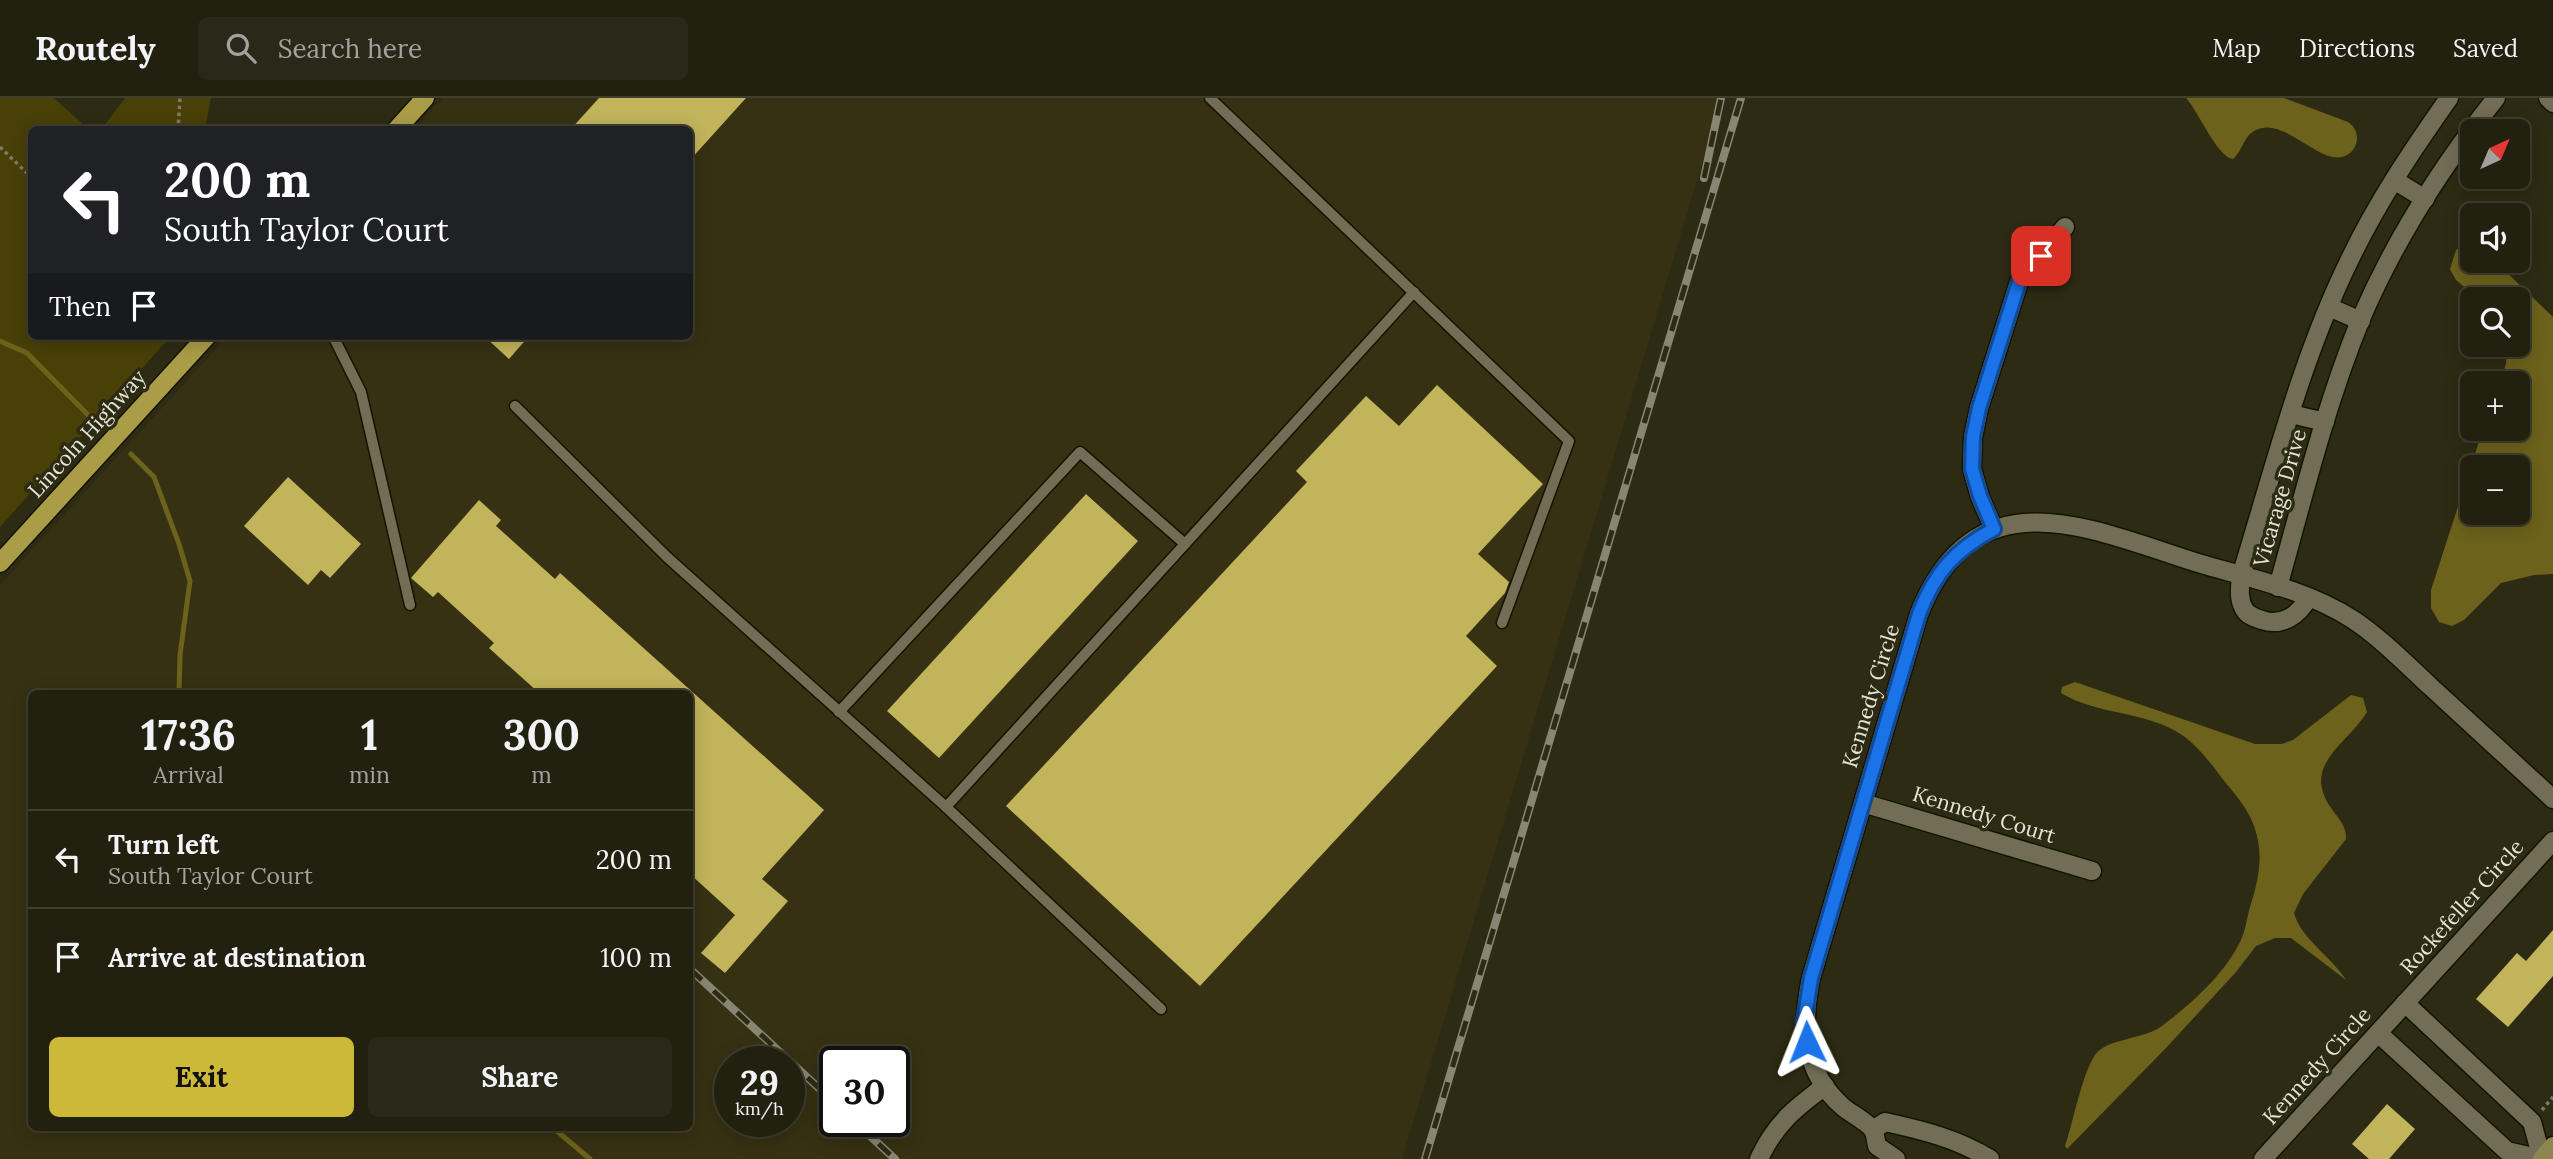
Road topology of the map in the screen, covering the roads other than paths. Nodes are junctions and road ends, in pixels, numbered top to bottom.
1 (425, 98) edge
2 (1210, 98) edge
3 (2449, 98) edge
4 (2496, 98) edge
5 (2547, 98) edge
6 (2553, 103) edge
7 (400, 126) edge
8 (2394, 180) junction
9 (2425, 199) junction
10 (2065, 227) dead end
11 (1413, 292) junction
12 (2329, 307) junction
13 (2361, 321) junction
14 (203, 340) edge
15 (334, 340) edge
16 (515, 406) dead end
17 (2291, 414) junction
18 (2325, 422) junction
19 (1994, 529) junction
20 (1185, 544) junction
21 (0, 563) edge
22 (2241, 576) junction
23 (2278, 587) junction
24 (2308, 598) junction
25 (410, 605) dead end
26 (1502, 623) dead end
27 (839, 712) junction
28 (2553, 799) edge
29 (1863, 803) junction
30 (946, 807) junction
31 (2553, 841) edge
32 (2092, 871) dead end
33 (2405, 1003) junction
34 (1161, 1009) dead end
35 (2378, 1033) junction
36 (1825, 1086) junction
37 (1873, 1130) junction
38 (2553, 1146) edge
39 (1759, 1159) edge
40 (1896, 1159) edge
41 (1990, 1159) edge
42 (2263, 1159) edge
43 (2542, 1159) edge

1 - 7 main road
2 - 11 lane
3 - 8 street, Vicarage Drive
4 - 9 street, Vicarage Drive
5 - 6 street
8 - 9 street
8 - 12 street, Vicarage Drive
9 - 13 street, Vicarage Drive
10 - 19 street
11 - 20 lane
11 - 26 lane
12 - 13 street
12 - 17 street, Vicarage Drive
13 - 18 street, Vicarage Drive
14 - 21 main road, Lincoln Highway
15 - 25 lane
16 - 27 lane
17 - 18 street, Vicarage Drive
17 - 22 street, Vicarage Drive
18 - 23 street, Vicarage Drive
19 - 22 street, Kennedy Circle
19 - 29 street, Kennedy Circle
20 - 27 lane
20 - 30 lane
22 - 23 street, Kennedy Circle
22 - 24 street
23 - 24 street, Kennedy Circle
24 - 28 street, Kennedy Circle
27 - 30 lane
29 - 32 street, Kennedy Court
29 - 36 street, Kennedy Circle
30 - 34 lane
31 - 33 street, Rockefeller Circle
33 - 35 street, Kennedy Circle
33 - 43 street
35 - 42 street, Kennedy Circle
35 - 43 street
36 - 37 street, Kennedy Circle
36 - 39 street
37 - 40 street, Kennedy Circle
37 - 41 street
38 - 43 street

